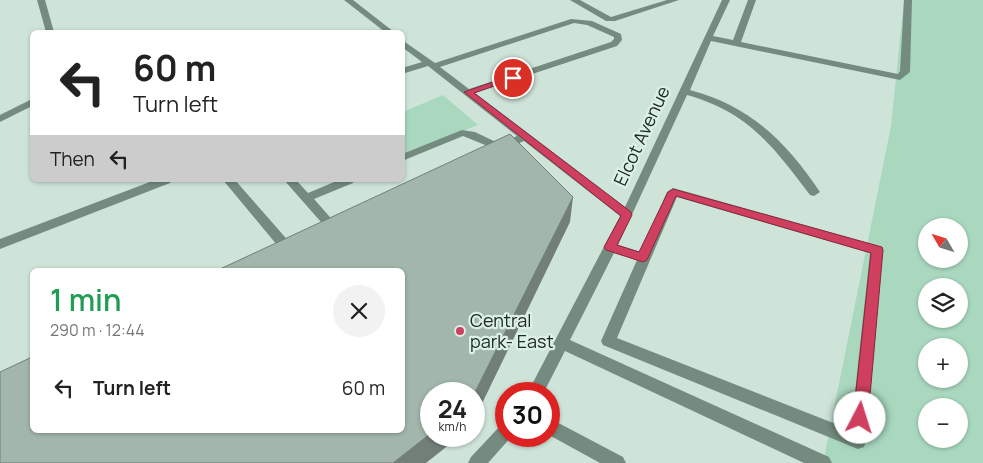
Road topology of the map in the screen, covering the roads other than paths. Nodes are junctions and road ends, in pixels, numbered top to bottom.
1 (41, 0) edge
2 (348, 0) edge
3 (574, 0) edge
4 (675, 0) edge
5 (726, 0) edge
6 (752, 0) edge
7 (908, 0) edge
8 (49, 30) edge
9 (387, 30) edge
10 (709, 38) junction
11 (405, 44) edge
12 (736, 44) junction
13 (431, 65) junction
14 (405, 70) edge
15 (684, 91) junction
16 (468, 92) junction
17 (30, 103) edge
18 (0, 119) edge
19 (526, 136) junction
20 (500, 148) junction
21 (483, 156) edge
22 (405, 157) edge
23 (161, 182) edge
24 (231, 182) edge
25 (292, 182) edge
26 (344, 182) edge
27 (814, 192) dead end
28 (306, 198) junction
29 (627, 215) junction
30 (332, 227) edge
31 (0, 244) edge
32 (610, 247) junction
33 (271, 255) edge
34 (643, 257) junction
35 (562, 342) junction
36 (541, 382) edge
37 (560, 432) edge
38 (495, 443) edge
39 (477, 463) edge
40 (617, 463) edge
41 (824, 463) edge

1 - 8 street
2 - 9 street
3 - 4 street
5 - 10 street, Elcot Avenue
6 - 12 street
7 - 12 street
10 - 12 street
10 - 15 street, Elcot Avenue
11 - 13 street
13 - 14 street
13 - 16 street
13 - 16 street
15 - 27 street
15 - 29 street, Elcot Avenue
16 - 19 street
17 - 18 street
19 - 20 street
19 - 29 street
20 - 21 street
20 - 22 street
23 - 31 street
24 - 33 street
25 - 28 street
26 - 28 street
28 - 30 street
29 - 32 street, Elcot Avenue
32 - 34 street
32 - 35 street, Elcot Avenue
34 - 34 street
35 - 36 street, Elcot Avenue
35 - 41 street
37 - 40 street
38 - 39 street

